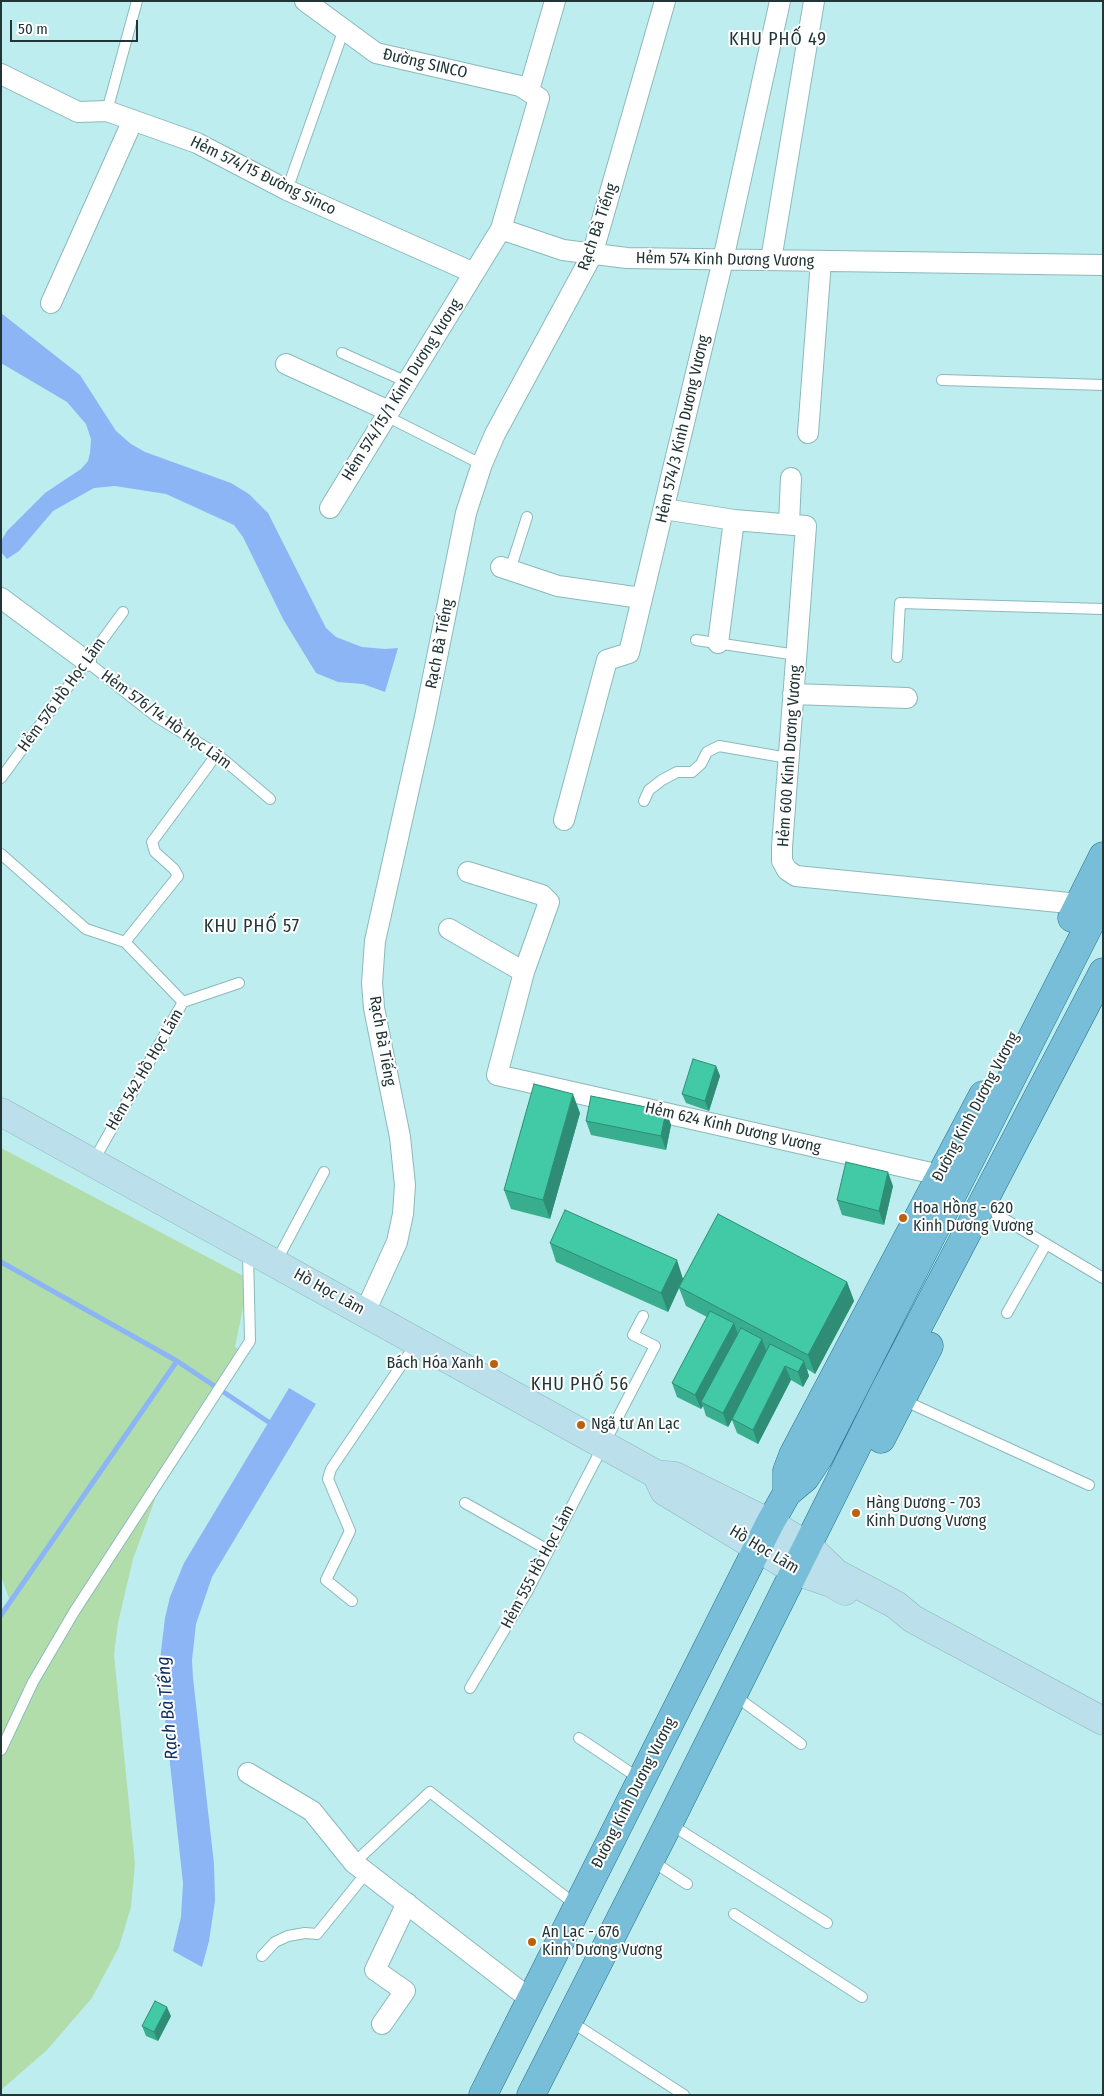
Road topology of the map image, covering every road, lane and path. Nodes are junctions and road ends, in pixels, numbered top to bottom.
1 (137, 1) edge
2 (306, 1) edge
3 (655, 1) edge
4 (665, 1) edge
5 (780, 1) edge
6 (814, 1) edge
7 (553, 2) edge
8 (344, 29) junction
9 (1, 74) edge
10 (529, 90) junction
11 (108, 111) junction
12 (133, 120) junction
13 (287, 190) junction
14 (501, 229) junction
15 (587, 254) junction
16 (723, 260) junction
17 (771, 260) junction
18 (821, 261) junction
19 (1103, 265) edge
20 (474, 273) junction
21 (51, 303) dead end
22 (342, 353) dead end
23 (286, 364) dead end
24 (942, 380) dead end
25 (407, 382) junction
26 (1103, 385) edge
27 (388, 414) junction
28 (808, 433) dead end
29 (473, 460) junction
30 (791, 478) dead end
31 (330, 508) dead end
32 (664, 509) junction
33 (527, 517) dead end
34 (734, 520) junction
35 (797, 525) junction
36 (505, 568) joint
37 (1, 598) edge
38 (641, 598) junction
39 (1103, 609) edge
40 (123, 612) dead end
41 (696, 640) dead end
42 (718, 643) junction
43 (797, 656) junction
44 (897, 658) dead end
45 (86, 661) junction
46 (793, 694) junction
47 (907, 698) dead end
48 (218, 754) junction
49 (788, 758) junction
50 (1, 778) edge
51 (270, 799) dead end
52 (644, 801) dead end
53 (564, 820) dead end
54 (1, 854) edge
55 (1102, 860) edge
56 (468, 872) dead end
57 (1091, 901) edge
58 (448, 929) dead end
59 (125, 942) junction
60 (524, 972) junction
61 (1103, 972) edge
62 (239, 982) dead end
63 (183, 1002) junction
64 (1103, 1009) edge
65 (1, 1112) edge
66 (92, 1163) junction
67 (324, 1172) dead end
68 (951, 1177) junction
69 (996, 1214) junction
70 (1045, 1246) junction
71 (248, 1247) junction
72 (276, 1262) junction
73 (1103, 1278) edge
74 (360, 1309) junction
75 (1007, 1313) dead end
76 (643, 1316) dead end
77 (418, 1341) junction
78 (902, 1399) junction
79 (603, 1444) junction
80 (656, 1474) junction
81 (1088, 1485) dead end
82 (465, 1503) dead end
83 (826, 1510) junction
84 (770, 1523) junction
85 (808, 1546) junction
86 (758, 1547) junction
87 (548, 1550) junction
88 (796, 1570) junction
89 (352, 1601) dead end
90 (912, 1619) junction
91 (470, 1688) dead end
92 (733, 1694) junction
93 (1101, 1716) edge
94 (579, 1738) dead end
95 (801, 1744) dead end
96 (1, 1750) edge
97 (248, 1773) dead end
98 (641, 1779) junction
99 (669, 1823) junction
100 (650, 1860) junction
101 (360, 1867) junction
102 (687, 1884) dead end
103 (407, 1903) junction
104 (576, 1906) junction
105 (734, 1914) dead end
106 (827, 1923) dead end
107 (262, 1956) dead end
108 (862, 1997) dead end
109 (530, 1999) junction
110 (569, 2020) junction
111 (382, 2024) dead end
112 (483, 2095) edge
113 (531, 2095) edge
114 (684, 2095) edge

1 - 11 lane
2 - 8 street, Đường SINCO
3 - 15 street, Rạch Bà Tiếng
4 - 15 street, Rạch Bà Tiếng
5 - 16 street, Hẻm 574/3 Kinh Dương Vương
6 - 17 street
7 - 10 street
8 - 10 street, Đường SINCO
8 - 13 lane
9 - 11 street, Hẻm 574/15 Đường Sinco
10 - 14 street
11 - 12 street, Hẻm 574/15 Đường Sinco
12 - 13 street, Hẻm 574/15 Đường Sinco
12 - 21 street
13 - 20 street, Hẻm 574/15 Đường Sinco
14 - 15 street, Hẻm 574 Kinh Dương Vương
14 - 20 street
15 - 16 street, Hẻm 574 Kinh Dương Vương
15 - 29 street, Rạch Bà Tiếng
15 - 74 street, Rạch Bà Tiếng
16 - 17 street, Hẻm 574 Kinh Dương Vương
16 - 32 street, Hẻm 574/3 Kinh Dương Vương
17 - 18 street, Hẻm 574 Kinh Dương Vương
18 - 19 street, Hẻm 574 Kinh Dương Vương
18 - 28 street
20 - 25 street, Hẻm 574/15/1 Kinh Dương Vương
22 - 25 lane
23 - 27 street
24 - 26 lane
25 - 27 street, Hẻm 574/15/1 Kinh Dương Vương
27 - 29 lane
27 - 31 street, Hẻm 574/15/1 Kinh Dương Vương
29 - 74 street, Rạch Bà Tiếng
30 - 35 street, Hẻm 600 Kinh Dương Vương
32 - 34 street
32 - 38 street, Hẻm 574/3 Kinh Dương Vương
33 - 36 lane
34 - 35 street
34 - 42 street
35 - 43 street, Hẻm 600 Kinh Dương Vương
36 - 38 street
37 - 45 street
38 - 53 street, Hẻm 574/3 Kinh Dương Vương
39 - 44 lane
40 - 45 lane, Hẻm 576 Hồ Học Lãm
41 - 42 lane
42 - 43 lane
43 - 46 street, Hẻm 600 Kinh Dương Vương
45 - 48 lane, Hẻm 576/14 Hồ Học Lãm
45 - 50 lane, Hẻm 576 Hồ Học Lãm
46 - 47 street
46 - 49 street, Hẻm 600 Kinh Dương Vương
48 - 51 lane, Hẻm 576/14 Hồ Học Lãm
48 - 59 lane
49 - 52 lane
49 - 57 street, Hẻm 600 Kinh Dương Vương
54 - 59 lane
55 - 57 main road, Đường Kinh Dương Vương
56 - 60 street
57 - 68 main road, Đường Kinh Dương Vương
58 - 60 street
59 - 63 lane
60 - 68 street, Hẻm 624 Kinh Dương Vương
61 - 83 main road
62 - 63 lane, Hẻm 542 Hồ Học Lãm
63 - 66 lane, Hẻm 542 Hồ Học Lãm
64 - 69 main road
65 - 66 main road, Hồ Học Lãm
66 - 71 main road, Hồ Học Lãm
67 - 72 lane
68 - 84 main road, Đường Kinh Dương Vương
69 - 70 lane
69 - 78 main road
70 - 73 lane
70 - 75 lane
71 - 72 main road, Hồ Học Lãm
71 - 96 lane
72 - 74 main road, Hồ Học Lãm
74 - 77 main road, Hồ Học Lãm
76 - 79 lane, Hẻm 555 Hồ Học Lãm
77 - 79 main road, Hồ Học Lãm
77 - 89 lane
78 - 81 lane
78 - 83 main road
79 - 80 main road, Hồ Học Lãm
79 - 87 lane, Hẻm 555 Hồ Học Lãm
80 - 84 main road, Hồ Học Lãm
80 - 86 main road, Hồ Học Lãm
82 - 87 lane
83 - 85 main road
84 - 85 main road, Hồ Học Lãm
84 - 86 main road, Đường Kinh Dương Vương
85 - 88 main road
85 - 90 main road, Hồ Học Lãm
86 - 88 main road, Hồ Học Lãm
86 - 98 main road, Đường Kinh Dương Vương
87 - 91 lane, Hẻm 555 Hồ Học Lãm
88 - 90 main road, Hồ Học Lãm
88 - 92 main road
90 - 93 main road, Hồ Học Lãm
92 - 95 lane
92 - 99 main road
94 - 98 lane
97 - 101 street
98 - 104 main road, Đường Kinh Dương Vương
99 - 100 main road
99 - 106 lane
100 - 102 lane
100 - 110 main road
101 - 103 street
101 - 104 lane
101 - 107 lane
103 - 109 street
103 - 111 street
104 - 109 main road, Đường Kinh Dương Vương
105 - 108 lane
109 - 112 main road, Đường Kinh Dương Vương
110 - 113 main road
110 - 114 lane

